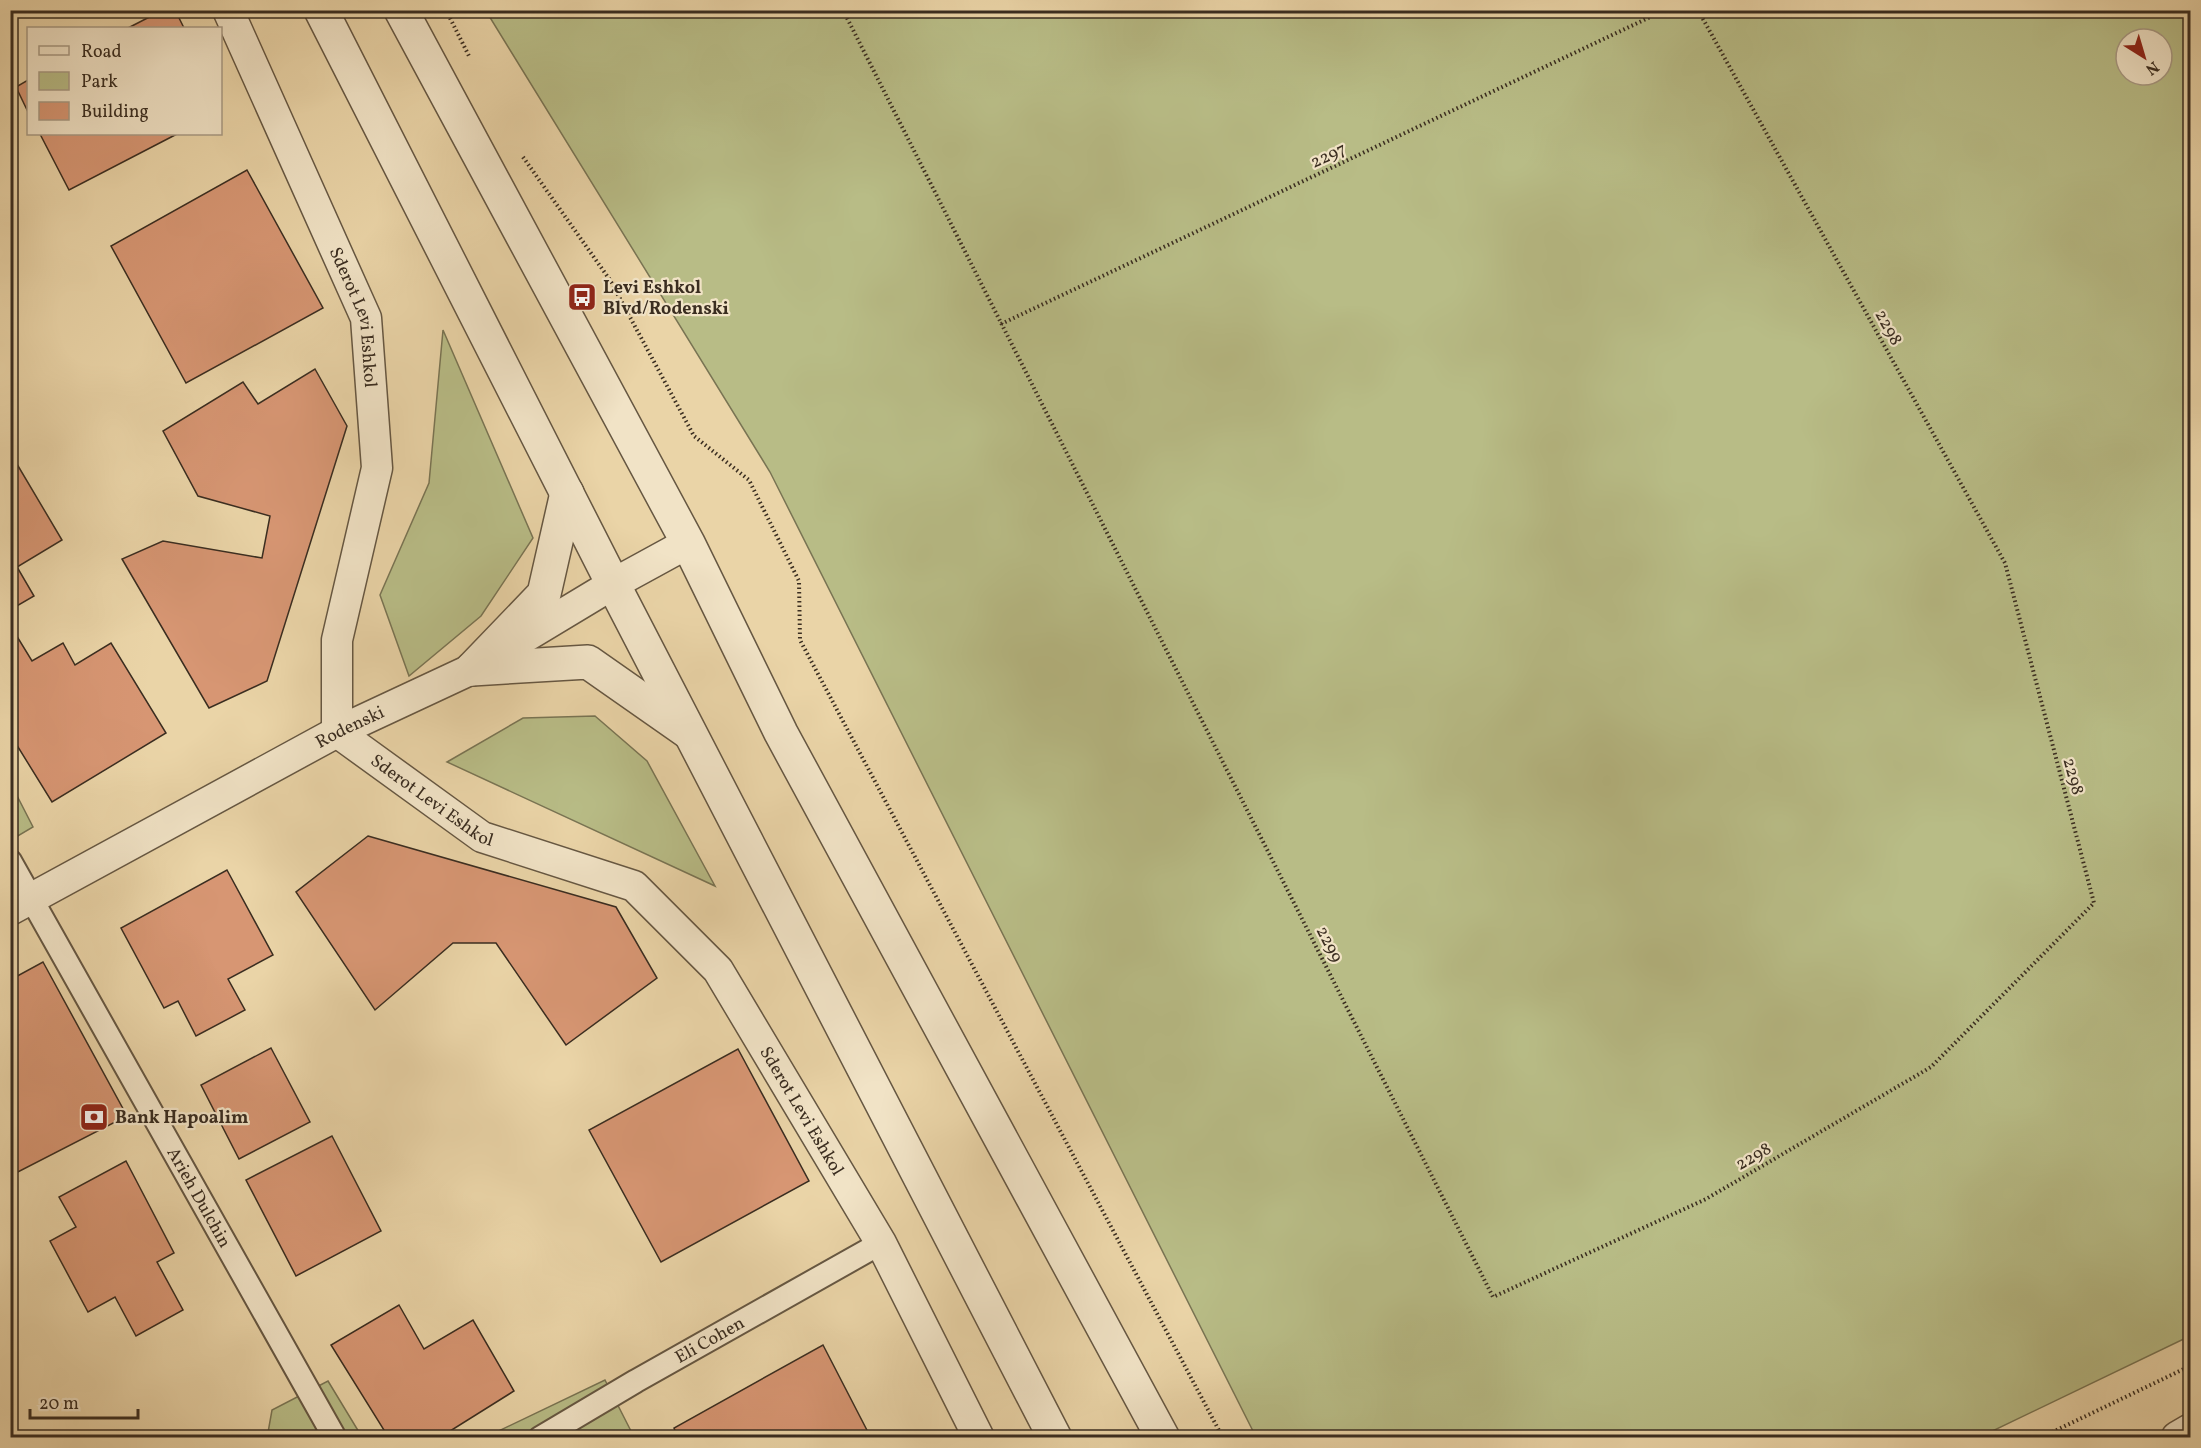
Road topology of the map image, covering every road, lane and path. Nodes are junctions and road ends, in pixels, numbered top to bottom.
1 (228, 10) edge
2 (321, 10) edge
3 (401, 10) edge
4 (446, 10) edge
5 (843, 10) edge
6 (1665, 10) edge
7 (1698, 10) edge
8 (472, 62) dead end
9 (520, 154) dead end
10 (1001, 324) junction
11 (567, 493) junction
12 (688, 543) junction
13 (613, 584) junction
14 (472, 669) junction
15 (337, 732) junction
16 (693, 735) junction
17 (10, 861) edge
18 (21, 904) edge
19 (881, 1243) junction
20 (1492, 1297) joint
21 (2190, 1366) edge
22 (2190, 1431) edge
23 (335, 1437) edge
24 (540, 1437) edge
25 (979, 1437) edge
26 (1055, 1437) edge
27 (1163, 1437) edge
28 (1223, 1437) edge
29 (2040, 1437) edge
30 (2178, 1437) edge

1 - 15 street, Sderot Levi Eshkol
2 - 11 street
3 - 12 street
4 - 8 path
5 - 10 path
6 - 10 path, 2297
7 - 20 path, 2298
9 - 28 path
10 - 20 path, 2299
11 - 13 street
11 - 14 street
12 - 13 street, Rodenski
12 - 27 street
13 - 14 street, Rodenski
13 - 16 street
14 - 15 street, Rodenski
14 - 16 street
15 - 18 street, Rodenski
15 - 19 street, Sderot Levi Eshkol
16 - 26 street
17 - 18 street, Arieh Dulchin
18 - 23 street, Arieh Dulchin
19 - 24 street, Eli Cohen
19 - 25 street, Sderot Levi Eshkol
21 - 29 path
22 - 30 street

